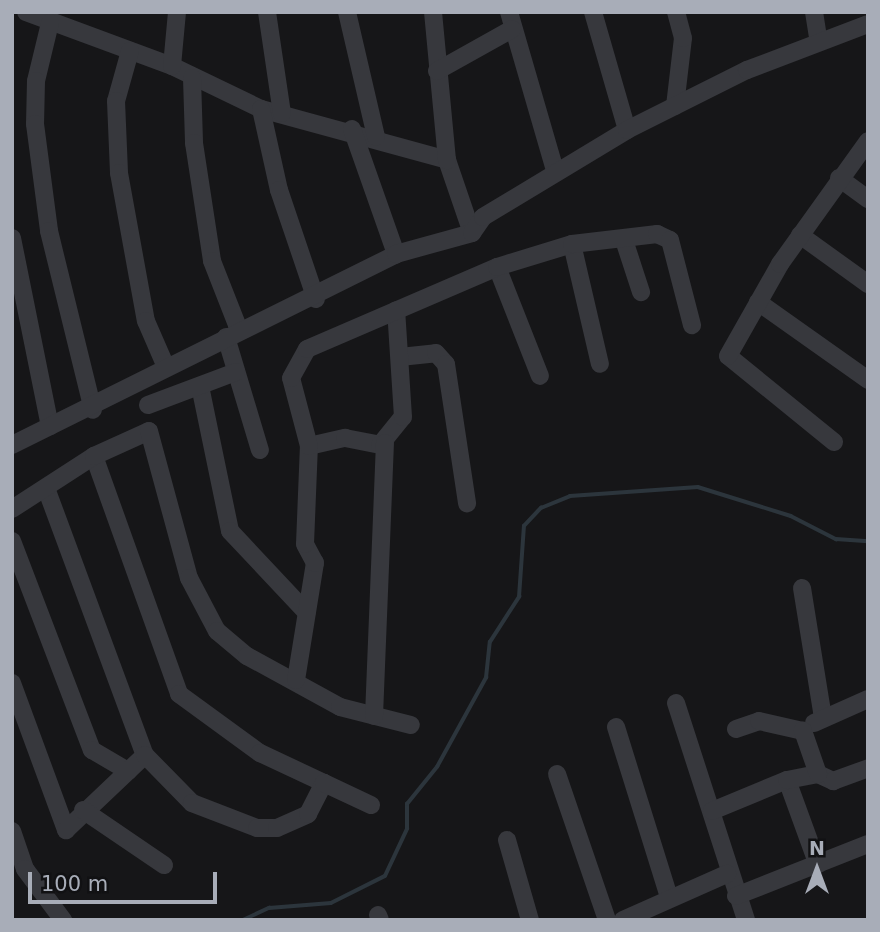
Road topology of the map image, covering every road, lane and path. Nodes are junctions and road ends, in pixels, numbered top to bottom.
1 (26, 12) edge
2 (177, 12) edge
3 (267, 12) edge
4 (347, 12) edge
5 (433, 12) edge
6 (593, 12) edge
7 (676, 12) edge
8 (814, 12) edge
9 (510, 21) edge
10 (62, 22) edge
11 (868, 24) edge
12 (819, 42) junction
13 (130, 51) junction
14 (173, 66) junction
15 (437, 71) junction
16 (192, 78) junction
17 (675, 106) junction
18 (261, 109) junction
19 (282, 113) junction
20 (352, 130) junction
21 (626, 130) junction
22 (376, 137) junction
23 (868, 141) edge
24 (447, 160) junction
25 (555, 170) junction
26 (839, 178) junction
27 (868, 199) edge
28 (472, 233) junction
29 (800, 235) junction
30 (12, 238) edge
31 (624, 240) junction
32 (572, 244) junction
33 (396, 254) junction
34 (496, 267) junction
35 (868, 284) edge
36 (641, 292) dead end
37 (316, 299) junction
38 (758, 302) junction
39 (396, 310) junction
40 (692, 325) dead end
41 (232, 333) junction
42 (400, 357) junction
43 (600, 363) dead end
44 (159, 371) junction
45 (236, 372) junction
46 (540, 376) dead end
47 (868, 380) edge
48 (200, 386) junction
49 (148, 405) junction
50 (93, 410) junction
51 (50, 426) junction
52 (149, 431) junction
53 (834, 442) dead end
54 (385, 443) junction
55 (12, 445) edge
56 (309, 446) junction
57 (261, 450) dead end
58 (93, 456) junction
59 (46, 488) junction
60 (467, 503) dead end
61 (12, 509) edge
62 (12, 541) edge
63 (802, 588) dead end
64 (307, 613) junction
65 (296, 680) junction
66 (12, 683) edge
67 (868, 699) edge
68 (676, 703) dead end
69 (374, 716) junction
70 (823, 717) junction
71 (411, 725) dead end
72 (616, 727) dead end
73 (736, 729) dead end
74 (803, 731) junction
75 (145, 755) junction
76 (868, 768) edge
77 (128, 771) junction
78 (557, 774) dead end
79 (818, 774) junction
80 (787, 780) junction
81 (324, 783) junction
82 (371, 806) dead end
83 (83, 810) junction
84 (712, 811) junction
85 (12, 831) edge
86 (507, 840) dead end
87 (868, 844) edge
88 (164, 865) dead end
89 (818, 865) junction
90 (727, 874) junction
91 (736, 896) junction
92 (669, 897) junction
93 (63, 920) edge
94 (530, 920) edge
95 (607, 920) edge
96 (623, 920) edge
97 (746, 920) edge

1 - 10 street
2 - 14 street
3 - 19 street
4 - 22 street
5 - 15 street
6 - 21 street
7 - 17 street
8 - 12 street
9 - 15 street
9 - 25 street
10 - 13 street
10 - 50 street
11 - 12 street
12 - 17 street
13 - 14 street
13 - 44 street
14 - 16 street
15 - 24 street
16 - 18 street
16 - 41 street
17 - 21 street
18 - 19 street
18 - 37 street
19 - 20 street
20 - 22 street
20 - 33 street
21 - 25 street
22 - 24 street
23 - 26 street
24 - 28 street
25 - 28 street
26 - 27 street
26 - 29 street
28 - 33 street
29 - 35 street
29 - 38 street
30 - 51 street
31 - 32 street
31 - 36 street
31 - 40 street
32 - 34 street
32 - 43 street
33 - 37 street
34 - 39 street
34 - 46 street
37 - 41 street
38 - 47 street
38 - 53 street
39 - 42 street
39 - 56 street
41 - 44 street
41 - 45 street
42 - 54 street
42 - 60 street
44 - 49 street
44 - 50 street
45 - 48 street
45 - 57 street
48 - 49 street
48 - 64 street
49 - 52 street
50 - 51 street
51 - 55 street
52 - 58 street
52 - 65 street
54 - 56 street
54 - 69 street
56 - 64 street
58 - 59 street
58 - 81 street
59 - 61 street
59 - 75 street
62 - 77 street
63 - 70 street
64 - 65 street
65 - 69 street
66 - 83 street
67 - 70 street
68 - 84 street
69 - 71 street
70 - 74 street
72 - 92 street
73 - 74 street
74 - 79 street
75 - 77 street
75 - 81 street
76 - 79 street
77 - 83 street
78 - 95 street
79 - 80 street
80 - 84 street
80 - 89 street
81 - 82 street
83 - 88 street
84 - 90 street
85 - 93 street
86 - 94 street
87 - 89 street
89 - 91 street
90 - 91 street
90 - 92 street
91 - 97 street
92 - 96 street

